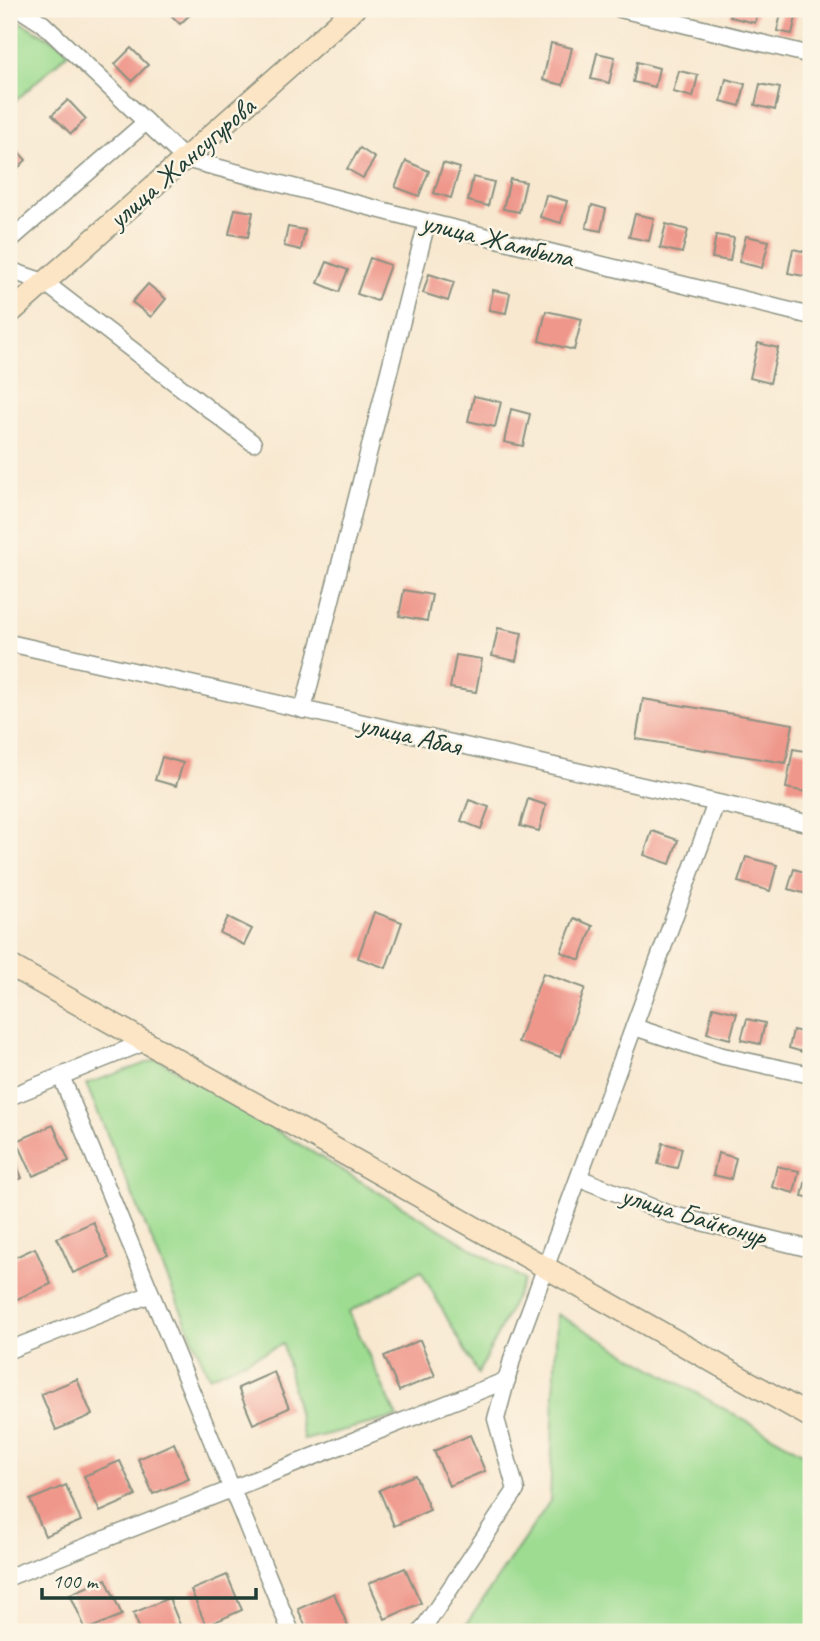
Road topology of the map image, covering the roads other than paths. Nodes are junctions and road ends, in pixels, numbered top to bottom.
1 (20, 9) edge
2 (354, 9) edge
3 (620, 9) edge
4 (811, 55) edge
5 (146, 122) junction
6 (185, 159) junction
7 (427, 222) junction
8 (9, 241) edge
9 (9, 270) edge
10 (44, 282) junction
11 (9, 314) edge
12 (811, 316) edge
13 (253, 443) dead end
14 (9, 643) edge
15 (303, 710) junction
16 (716, 803) junction
17 (811, 824) edge
18 (9, 965) edge
19 (634, 1027) junction
20 (145, 1042) junction
21 (811, 1074) edge
22 (61, 1076) junction
23 (9, 1097) edge
24 (579, 1178) junction
25 (811, 1249) edge
26 (546, 1268) junction
27 (151, 1294) junction
28 (9, 1350) edge
29 (507, 1380) junction
30 (811, 1417) edge
31 (232, 1489) junction
32 (9, 1577) edge
33 (291, 1632) edge
34 (421, 1632) edge

1 - 5 street
2 - 6 main road, улица Жансугурова
3 - 4 street
5 - 6 street
5 - 8 street
6 - 7 street, улица Жамбыла
6 - 10 main road, улица Жансугурова
7 - 12 street, улица Жамбыла
7 - 15 street
9 - 10 street
10 - 11 main road, улица Жансугурова
10 - 13 street
14 - 15 street, улица Абая
15 - 16 street, улица Абая
16 - 17 street, улица Абая
16 - 19 street
18 - 20 main road
19 - 21 street
19 - 24 street
20 - 22 street
20 - 26 main road
22 - 23 street
22 - 27 street
24 - 25 street, улица Байконур
24 - 26 street
26 - 29 street
26 - 30 main road
27 - 28 street
27 - 31 street
29 - 31 street
29 - 34 street
31 - 32 street
31 - 33 street

